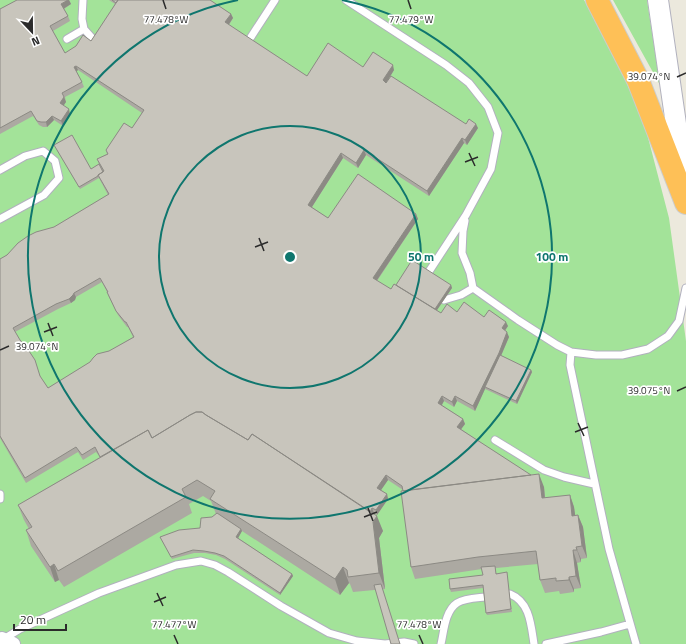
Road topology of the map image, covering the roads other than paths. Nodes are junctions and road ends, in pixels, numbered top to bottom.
1 (83, 0) edge
2 (275, 0) edge
3 (346, 0) edge
4 (598, 0) edge
5 (658, 0) edge
6 (84, 29) junction
7 (251, 37) edge
8 (66, 39) dead end
9 (93, 39) edge
10 (0, 170) edge
11 (686, 196) edge
12 (686, 203) edge
13 (466, 215) junction
14 (0, 219) edge
15 (428, 272) edge
16 (473, 288) junction
17 (686, 288) edge
18 (444, 300) edge
19 (571, 352) junction
20 (495, 440) dead end
21 (594, 484) junction
22 (0, 494) edge
23 (0, 498) edge
24 (510, 594) edge
25 (485, 597) edge
26 (630, 624) junction
27 (3, 641) edge
28 (384, 644) edge
29 (414, 644) edge
30 (441, 644) edge
31 (534, 644) edge
32 (546, 644) edge
33 (636, 644) edge

1 - 6 lane
2 - 7 lane
3 - 13 lane
4 - 12 highway
5 - 11 main road
6 - 8 lane
6 - 9 lane
10 - 14 lane
13 - 15 lane
13 - 16 lane
16 - 18 lane
16 - 19 lane
17 - 19 lane
19 - 21 lane
20 - 21 lane
21 - 26 lane
22 - 23 lane
24 - 31 lane
25 - 30 lane
26 - 32 lane
26 - 33 lane
27 - 28 lane
28 - 29 lane

